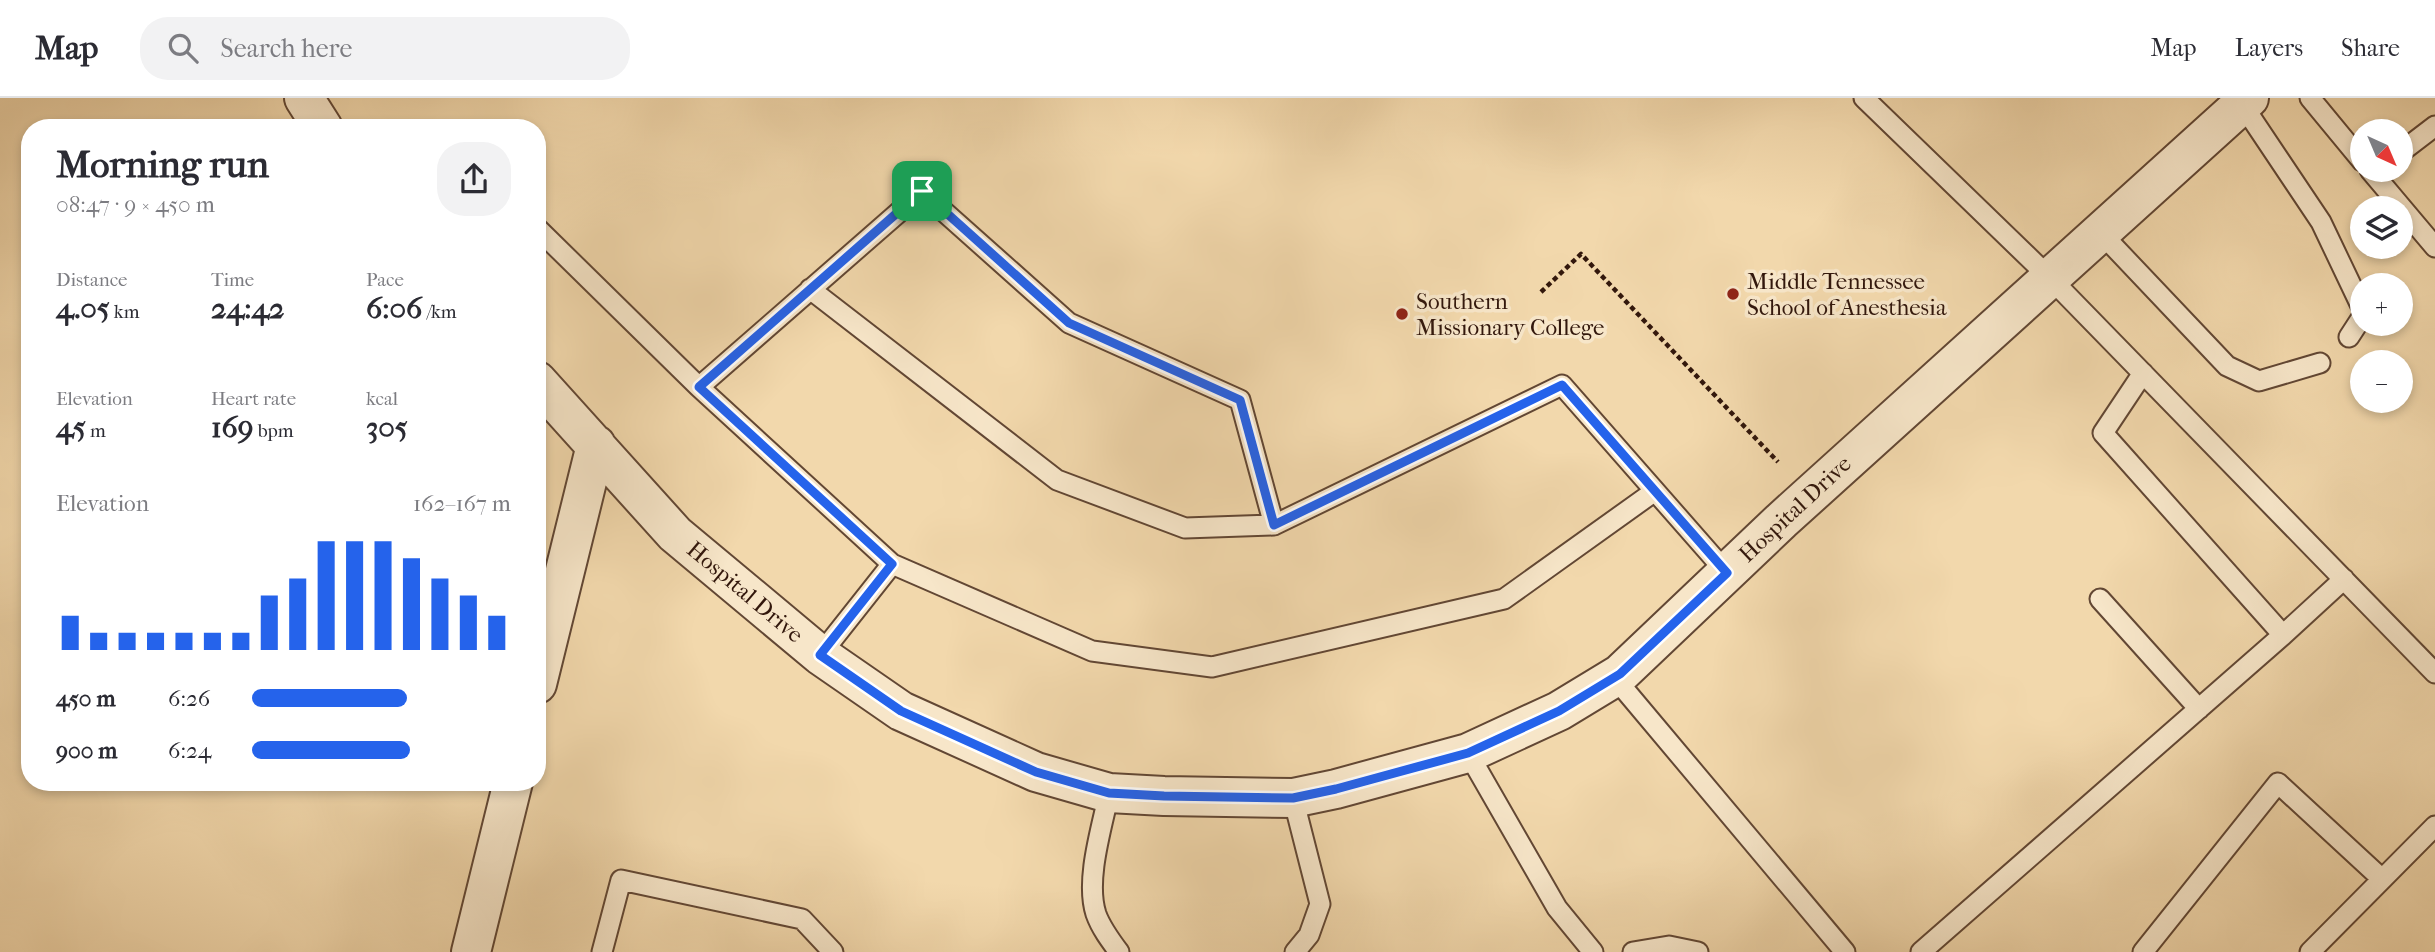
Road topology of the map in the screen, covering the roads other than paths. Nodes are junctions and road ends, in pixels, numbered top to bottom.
1 (304, 98) edge
2 (1864, 98) edge
3 (2310, 98) edge
4 (2245, 101) edge
5 (317, 119) edge
6 (2435, 126) edge
7 (2413, 143) edge
8 (2350, 144) edge
9 (2382, 182) edge
10 (2101, 232) junction
11 (546, 237) edge
12 (2435, 247) edge
13 (2050, 278) junction
14 (2350, 283) edge
15 (810, 289) junction
16 (2320, 363) dead end
17 (2143, 373) junction
18 (699, 387) junction
19 (546, 391) edge
20 (596, 445) junction
21 (1655, 491) junction
22 (1274, 525) junction
23 (892, 564) junction
24 (1727, 573) junction
25 (2344, 579) junction
26 (2100, 599) dead end
27 (2283, 635) junction
28 (546, 648) edge
29 (820, 655) junction
30 (2435, 673) edge
31 (1614, 677) junction
32 (2199, 709) junction
33 (1468, 753) junction
34 (511, 791) edge
35 (1109, 793) junction
36 (1293, 798) junction
37 (2435, 826) edge
38 (2382, 879) junction
39 (471, 952) edge
40 (602, 952) edge
41 (833, 952) edge
42 (1119, 952) edge
43 (1296, 952) edge
44 (1593, 952) edge
45 (1633, 952) edge
46 (1699, 952) edge
47 (1845, 952) edge
48 (1921, 952) edge
49 (2143, 952) edge
50 (2310, 952) edge

1 - 5 street
2 - 13 lane
3 - 8 lane
4 - 10 street, Hospital Drive
4 - 14 lane
6 - 7 lane
9 - 12 lane
10 - 13 street, Hospital Drive
10 - 16 lane
11 - 18 lane
13 - 17 lane
13 - 24 street, Hospital Drive
15 - 18 lane
15 - 22 lane
15 - 22 lane
17 - 25 lane
17 - 27 lane
18 - 23 lane
19 - 20 street, Hospital Drive
20 - 28 street
20 - 29 street, Hospital Drive
21 - 22 lane
21 - 23 lane
21 - 24 lane
23 - 29 lane
24 - 31 street, Hospital Drive
25 - 27 lane
25 - 30 lane
26 - 32 lane
27 - 32 lane
29 - 35 street, Hospital Drive
31 - 33 street, Hospital Drive
31 - 47 lane
32 - 48 lane
33 - 36 street, Hospital Drive
33 - 44 lane
34 - 39 street
35 - 36 street, Hospital Drive
35 - 42 lane
36 - 43 lane
37 - 38 lane
38 - 49 lane
38 - 50 lane
40 - 41 lane
45 - 46 lane

